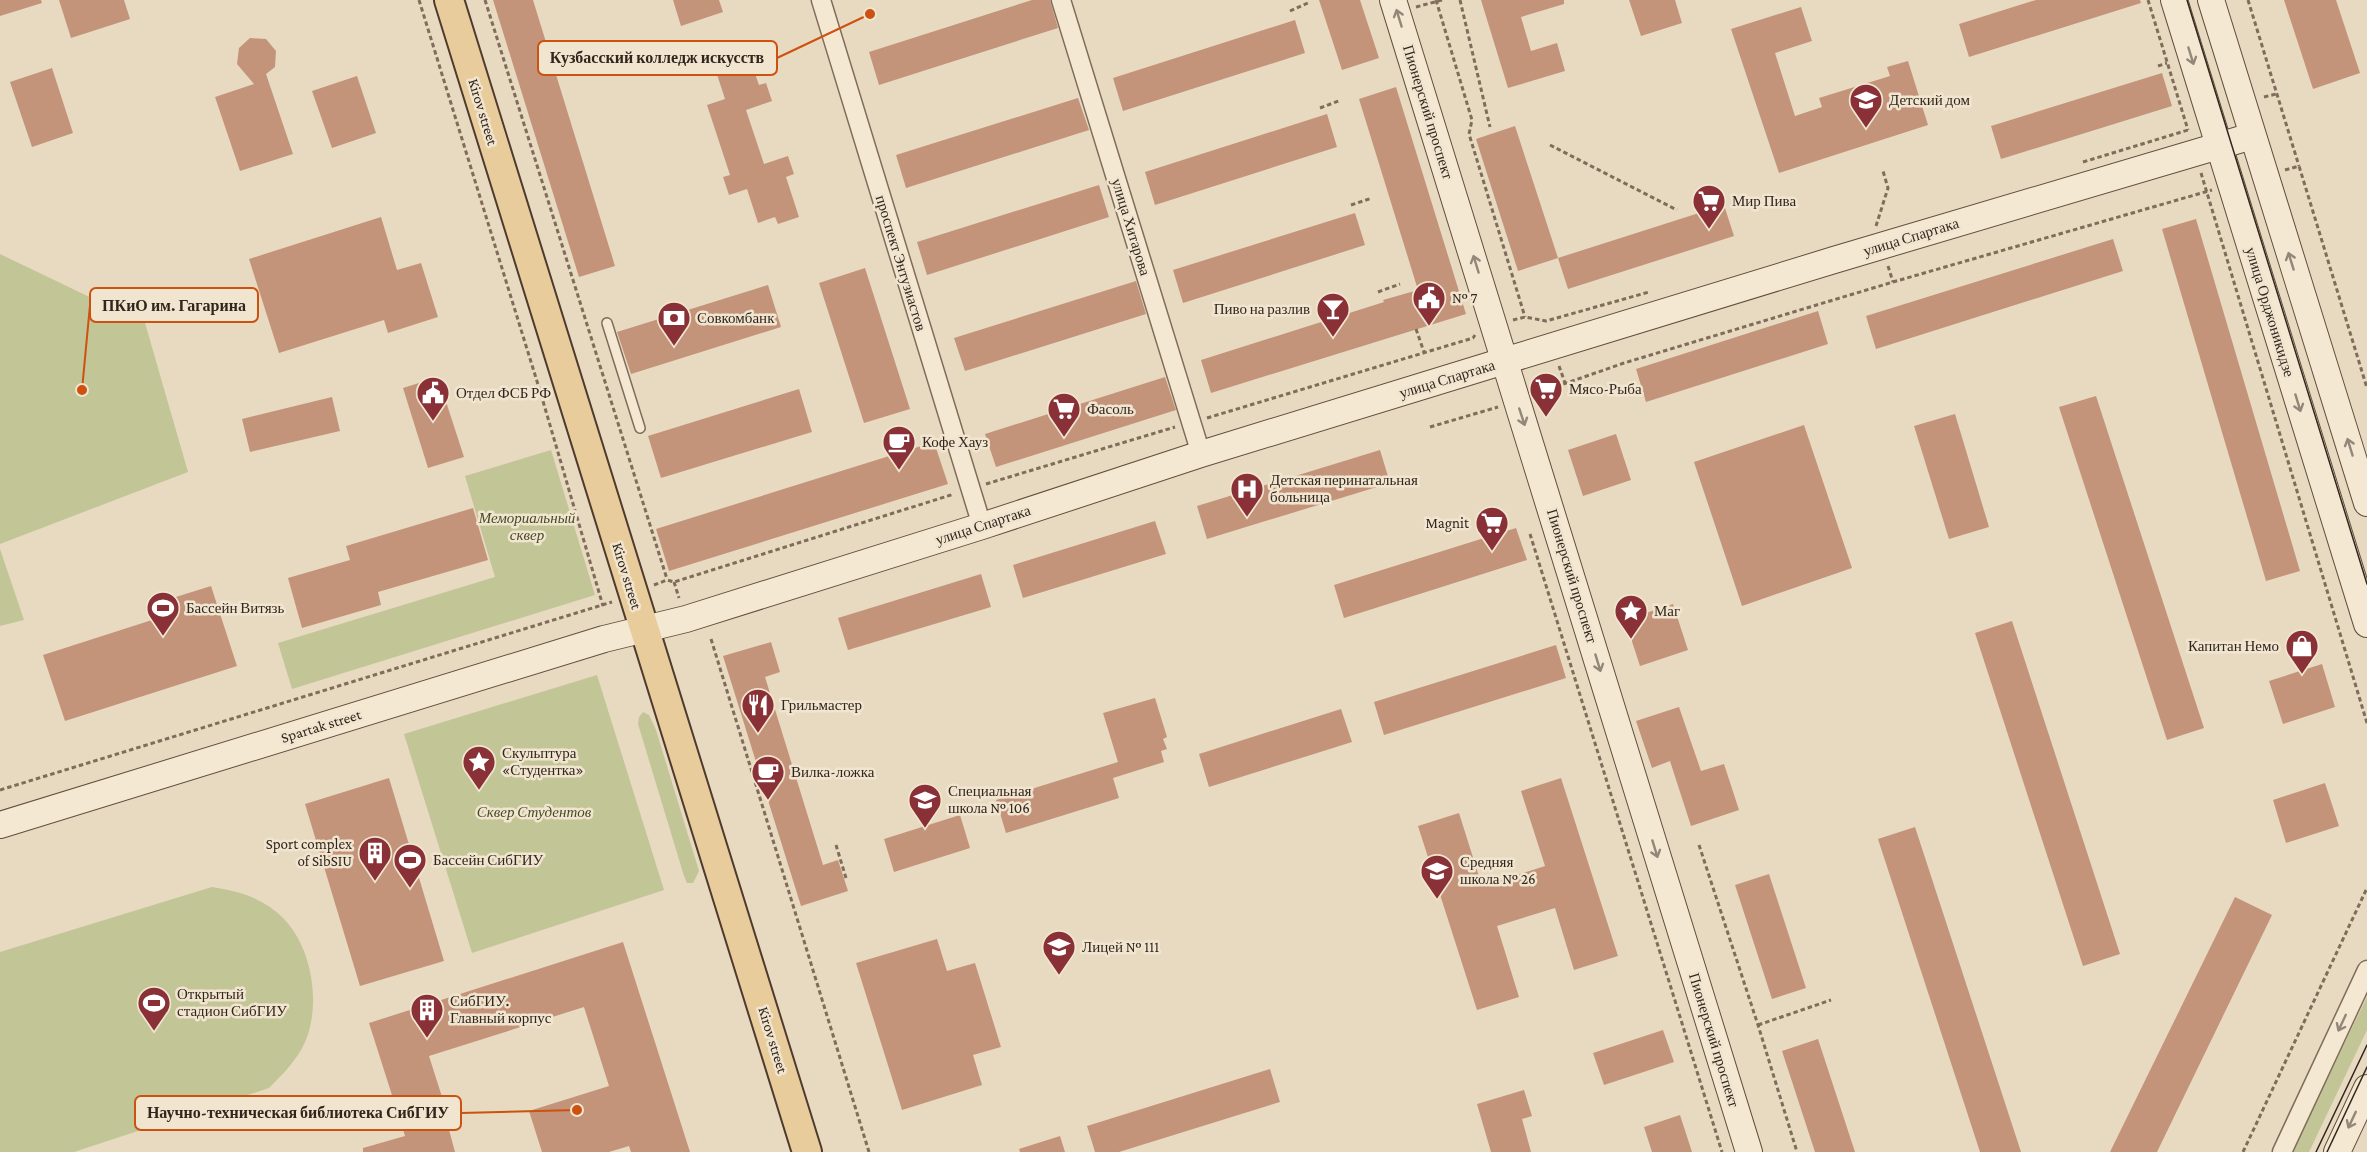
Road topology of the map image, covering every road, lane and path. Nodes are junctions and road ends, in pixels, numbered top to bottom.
1 (419, 0) edge
2 (449, 0) edge
3 (485, 0) edge
4 (820, 0) edge
5 (1061, 0) edge
6 (1393, 0) edge
7 (1436, 0) edge
8 (1460, 0) edge
9 (2148, 0) edge
10 (2174, 0) edge
11 (2211, 0) edge
12 (2248, 0) edge
13 (1310, 2) dead end
14 (1290, 10) dead end
15 (2167, 63) junction
16 (2157, 66) dead end
17 (1341, 100) dead end
18 (1320, 108) dead end
19 (1490, 127) dead end
20 (2252, 136) junction
21 (1550, 145) dead end
22 (2207, 150) junction
23 (2299, 166) junction
24 (2265, 176) junction
25 (2231, 186) junction
26 (2206, 192) junction
27 (1372, 198) dead end
28 (1351, 205) dead end
29 (1677, 210) dead end
30 (1400, 284) dead end
31 (1378, 292) dead end
32 (1524, 317) dead end
33 (607, 323) dead end
34 (1416, 329) dead end
35 (1477, 330) dead end
36 (1424, 352) junction
37 (1504, 361) junction
38 (2367, 388) edge
39 (1517, 401) junction
40 (1191, 422) junction
41 (1430, 427) dead end
42 (640, 428) dead end
43 (1200, 454) junction
44 (970, 489) junction
45 (2367, 503) edge
46 (982, 526) junction
47 (1530, 534) dead end
48 (667, 580) junction
49 (633, 594) junction
50 (603, 606) junction
51 (2367, 624) edge
52 (643, 628) junction
53 (711, 639) dead end
54 (2367, 723) edge
55 (0, 789) edge
56 (0, 825) edge
57 (836, 845) dead end
58 (1699, 845) dead end
59 (846, 878) dead end
60 (2367, 888) edge
61 (2367, 970) edge
62 (1831, 1000) dead end
63 (1758, 1025) junction
64 (2367, 1088) edge
65 (807, 1152) edge
66 (869, 1152) edge
67 (1722, 1152) edge
68 (1749, 1152) edge
69 (1797, 1152) edge
70 (2243, 1152) edge
71 (2282, 1152) edge
72 (2337, 1152) edge

1 - 50 path
2 - 49 main road, Kirov street
3 - 48 path
4 - 44 street, проспект Энтузиастов
5 - 40 street, улица Хитарова
37 -> 6 street, Пионерский проспект
7 - 32 path
8 - 19 path
9 - 15 path
10 -> 22 street, улица Орджоникидзе
11 - 20 street
12 - 23 path
13 - 14 path
15 - 16 path
15 - 22 path
17 - 18 path
20 - 22 street, улица Спартака
20 - 24 street
21 - 29 path
22 - 25 street, улица Орджоникидзе
22 - 26 path
22 - 37 street, улица Спартака
23 - 24 path
23 - 38 path
45 -> 24 street
25 - 26 path
25 -> 51 street, улица Орджоникидзе
26 - 39 path
26 - 54 path
27 - 28 path
30 - 31 path
33 - 42 lane
34 - 36 path
35 - 36 path
36 - 40 path
37 - 39 street, Пионерский проспект
37 - 43 street, улица Спартака
39 - 41 path
39 -> 68 street, Пионерский проспект
40 - 43 street, улица Хитарова
40 - 44 path
43 - 46 street, улица Спартака
44 - 46 street, проспект Энтузиастов
44 - 48 path
46 - 52 street, улица Спартака
47 - 67 path
48 - 49 path
49 - 50 path
49 - 52 main road, Kirov street
50 - 55 path
52 - 56 street, Spartak street
52 - 65 main road, Kirov street
53 - 66 path
57 - 59 path
58 - 63 path
60 - 70 path
61 -> 71 street
62 - 63 path
63 - 69 path
64 -> 72 street

